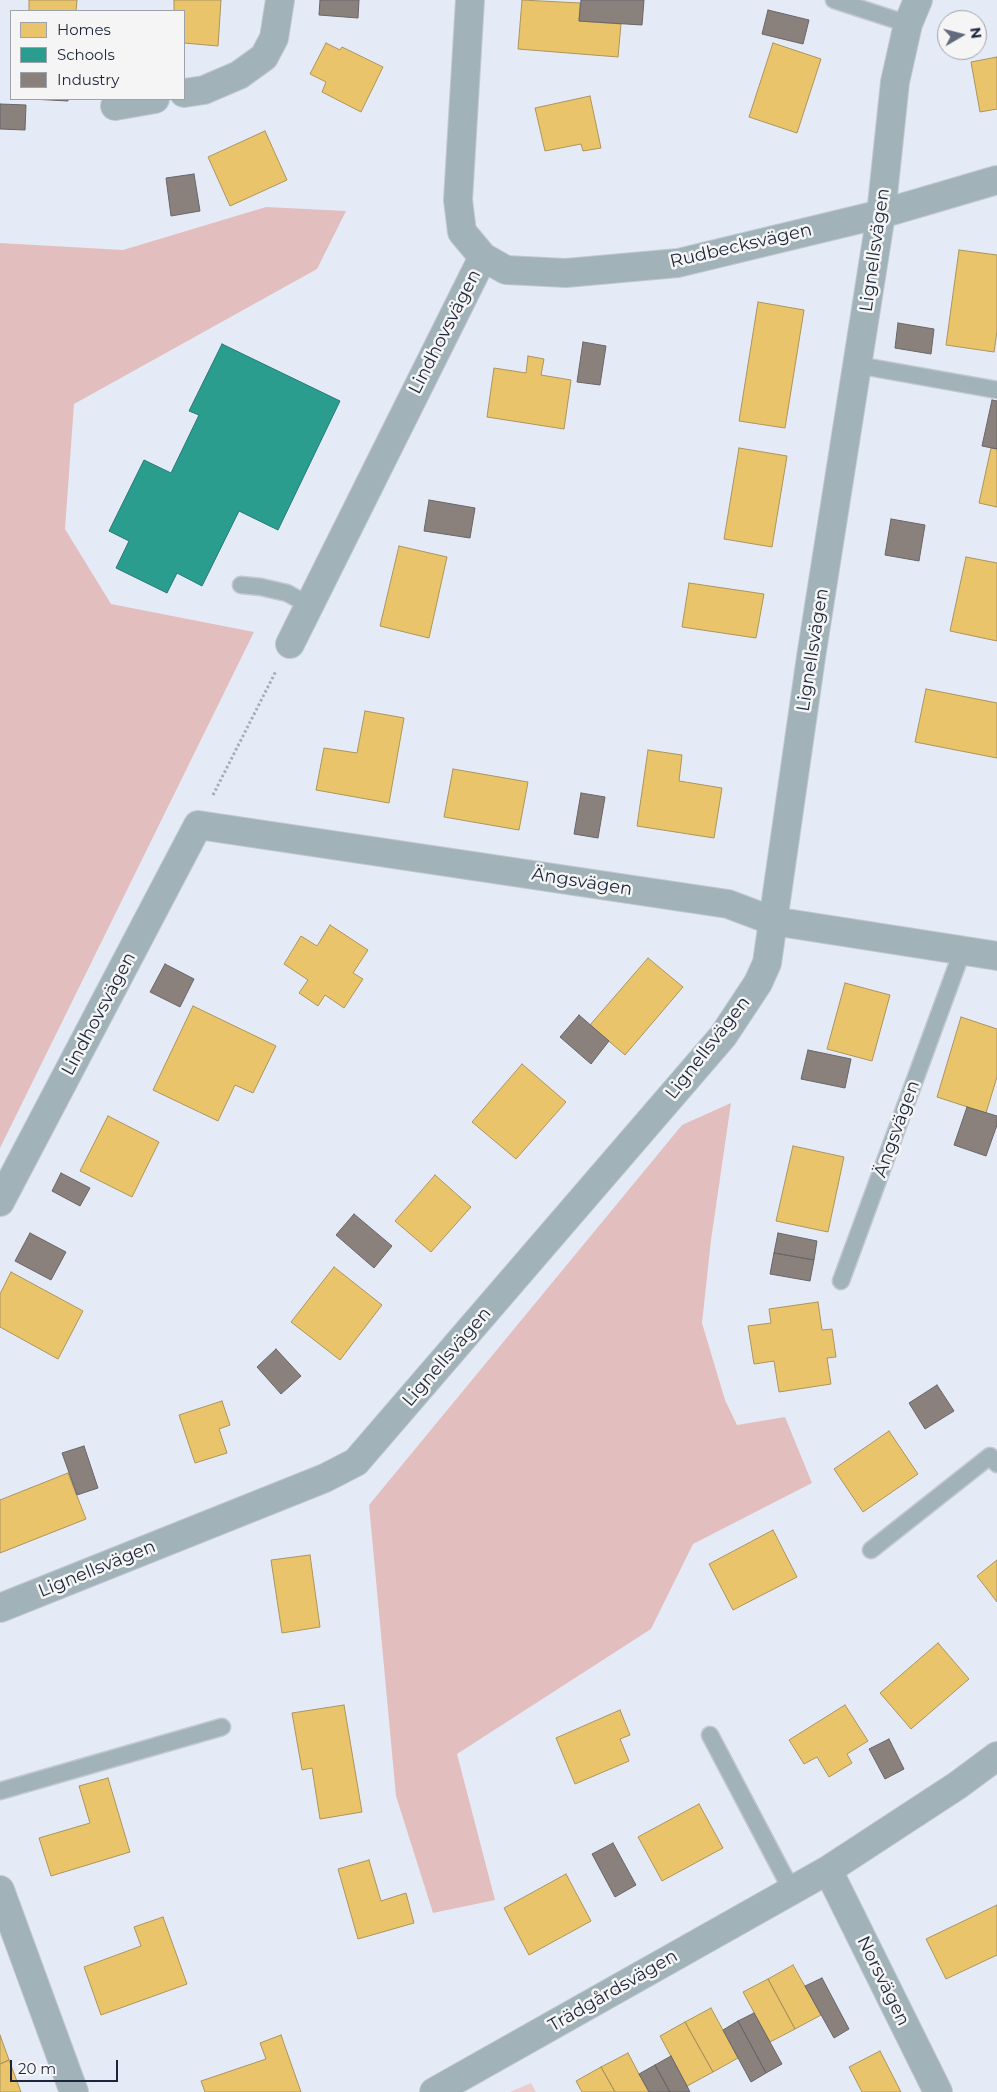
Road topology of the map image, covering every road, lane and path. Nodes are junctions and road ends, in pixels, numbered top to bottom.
1 (280, 0) edge
2 (470, 0) edge
3 (834, 0) edge
4 (913, 12) edge
5 (185, 93) edge
6 (148, 100) edge
7 (115, 106) dead end
8 (997, 180) edge
9 (881, 214) junction
10 (483, 257) junction
11 (857, 365) junction
12 (997, 390) edge
13 (241, 586) dead end
14 (310, 604) junction
15 (290, 644) joint
16 (198, 825) junction
17 (773, 921) junction
18 (963, 949) junction
19 (997, 956) edge
20 (0, 1202) edge
21 (841, 1281) dead end
22 (997, 1464) edge
23 (871, 1550) dead end
24 (0, 1608) edge
25 (222, 1727) dead end
26 (710, 1735) dead end
27 (997, 1756) edge
28 (0, 1791) edge
29 (828, 1870) junction
30 (0, 1890) edge
31 (791, 1890) junction
32 (74, 2092) edge
33 (434, 2092) edge
34 (938, 2092) edge

1 - 5 street
2 - 10 street, Lindhovsvägen
3 - 4 lane
4 - 9 street, Lignellsvägen
6 - 7 street
8 - 9 street, Rudbecksvägen
9 - 10 street, Rudbecksvägen
9 - 11 street, Lignellsvägen
10 - 14 street, Lindhovsvägen
11 - 12 lane
11 - 17 street, Lignellsvägen
13 - 14 lane
14 - 15 street, Lindhovsvägen
15 - 16 path
16 - 17 street, Ängsvägen
16 - 20 street, Lindhovsvägen
17 - 18 street, Ängsvägen
17 - 24 street, Lignellsvägen
18 - 19 street, Ängsvägen
18 - 21 lane, Ängsvägen
22 - 23 lane
25 - 28 lane
26 - 31 lane
27 - 29 street, Trädgårdsvägen
29 - 31 street, Trädgårdsvägen
29 - 34 street, Norsvägen
30 - 32 street
31 - 33 street, Trädgårdsvägen

